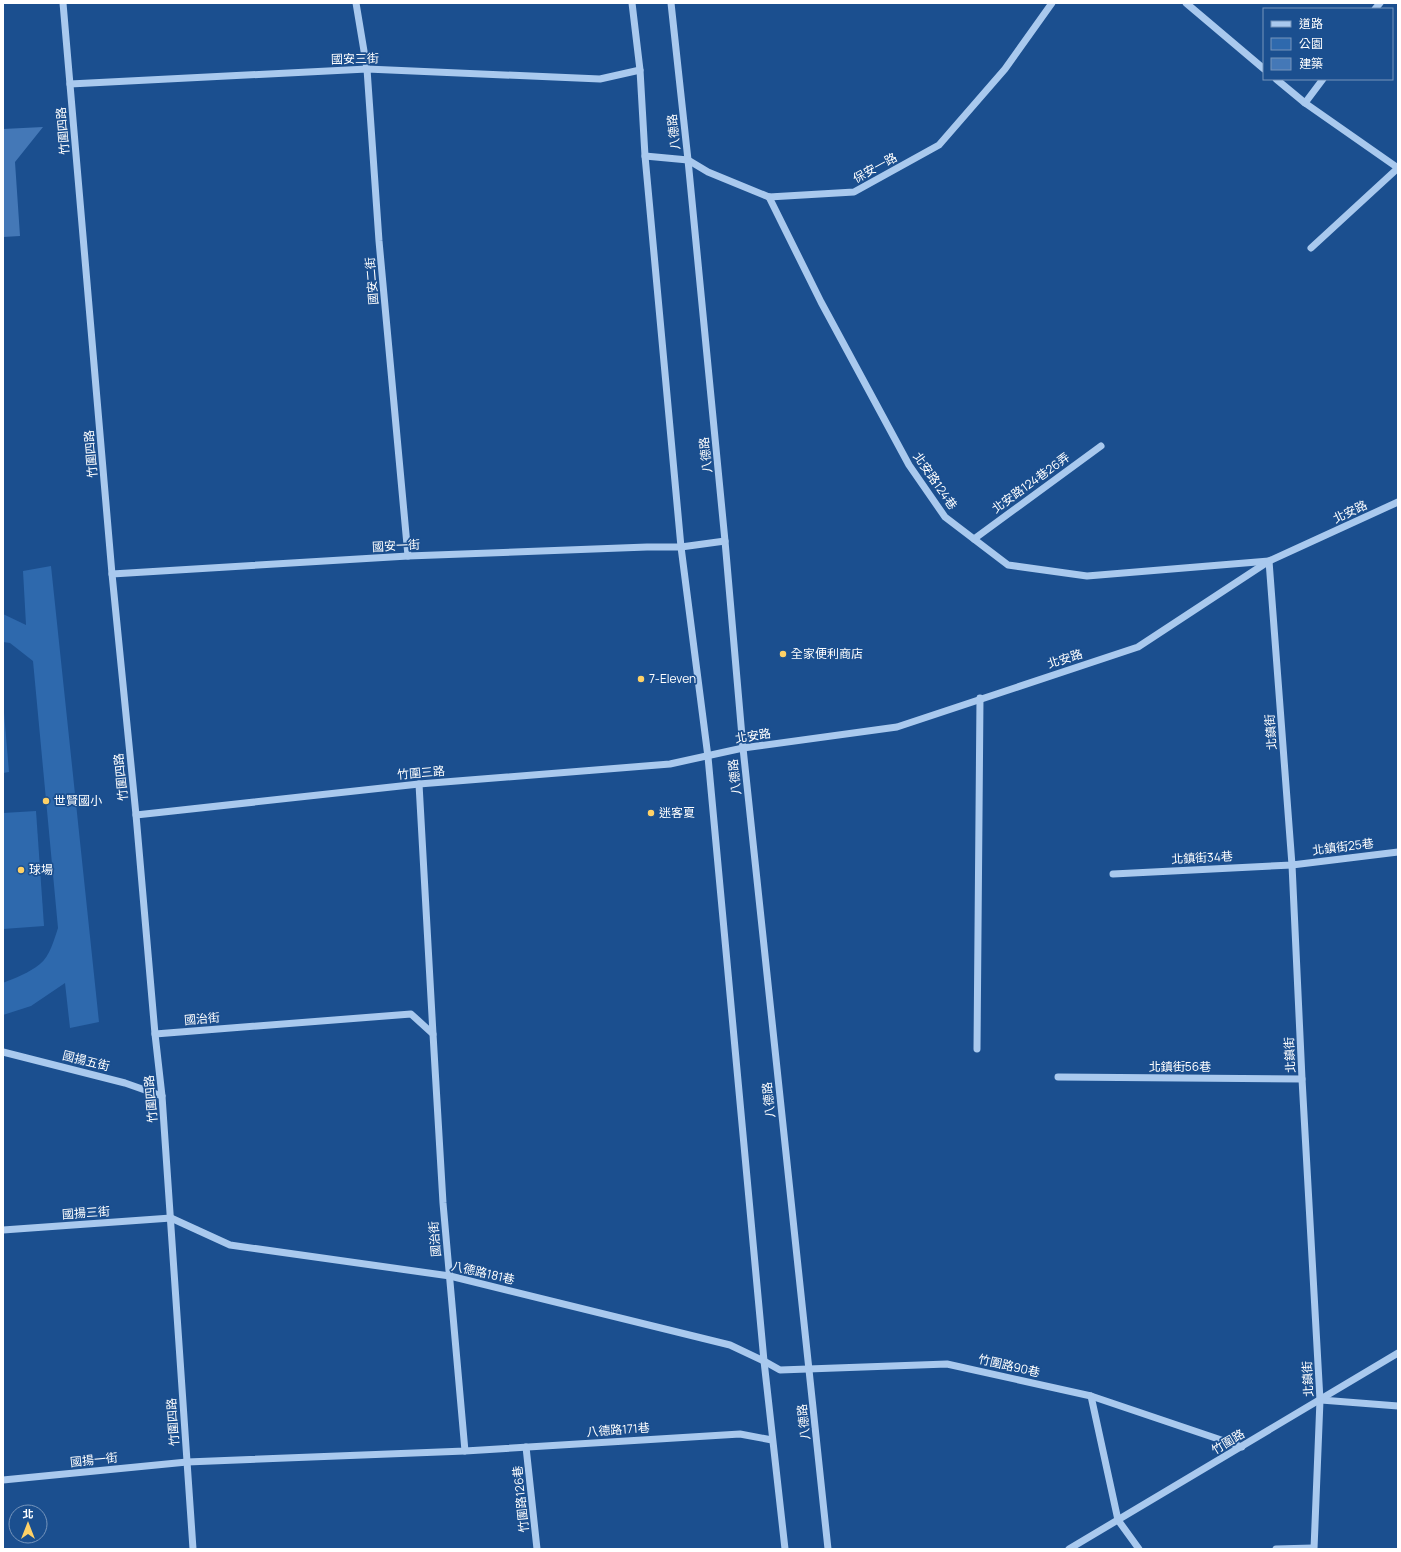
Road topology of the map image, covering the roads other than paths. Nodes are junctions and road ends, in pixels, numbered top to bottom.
1 (63, 3) edge
2 (356, 3) edge
3 (632, 3) edge
4 (671, 3) edge
5 (1052, 3) edge
6 (1186, 3) edge
7 (1263, 68) edge
8 (367, 69) junction
9 (640, 70) junction
10 (1277, 80) edge
11 (1322, 80) edge
12 (70, 84) junction
13 (1305, 103) junction
14 (645, 156) junction
15 (688, 160) junction
16 (1398, 168) edge
17 (769, 197) junction
18 (1311, 248) dead end
19 (1101, 446) dead end
20 (1398, 502) edge
21 (974, 538) junction
22 (725, 541) junction
23 (682, 548) junction
24 (408, 556) junction
25 (1270, 561) junction
26 (112, 574) junction
27 (980, 698) junction
28 (743, 748) junction
29 (708, 757) junction
30 (419, 784) junction
31 (136, 815) junction
32 (1398, 852) edge
33 (1292, 865) junction
34 (1113, 874) dead end
35 (155, 1034) junction
36 (434, 1034) junction
37 (977, 1049) dead end
38 (3, 1052) edge
39 (1058, 1077) dead end
40 (1302, 1079) junction
41 (162, 1096) junction
42 (171, 1218) junction
43 (3, 1230) edge
44 (450, 1276) junction
45 (1398, 1353) edge
46 (764, 1361) junction
47 (809, 1370) junction
48 (1091, 1396) junction
49 (1320, 1400) junction
50 (1398, 1406) edge
51 (772, 1440) junction
52 (526, 1447) junction
53 (1242, 1447) junction
54 (465, 1451) junction
55 (187, 1462) junction
56 (3, 1480) edge
57 (1118, 1520) junction
58 (193, 1549) edge
59 (537, 1549) edge
60 (785, 1549) edge
61 (828, 1549) edge
62 (1069, 1549) edge
63 (1139, 1549) edge
64 (1276, 1549) edge
65 (1314, 1549) edge

1 - 12 street, 竹圍四路
2 - 8 street, 國安二街
3 - 9 street, 八德路
4 - 15 street, 八德路
5 - 17 street, 保安一路
6 - 7 street
8 - 9 street, 國安三街
8 - 12 street, 國安三街
8 - 24 street, 國安二街
9 - 14 street, 八德路
10 - 13 street
11 - 13 street
12 - 26 street, 竹圍四路
13 - 16 street
14 - 15 street, 保安一路
14 - 23 street, 八德路
15 - 17 street, 保安一路
15 - 22 street, 八德路
16 - 18 street
17 - 21 street, 北安路124巷
19 - 21 street, 北安路124巷26弄
20 - 25 street, 北安路
21 - 25 street, 北安路124巷
22 - 23 street, 國安一街
22 - 28 street, 八德路
23 - 24 street, 國安一街
23 - 29 street, 八德路
24 - 26 street, 國安一街
25 - 27 street, 北安路
25 - 33 street, 北鎮街
26 - 31 street, 竹圍四路
27 - 28 street, 北安路
27 - 37 street
28 - 29 street, 北安路
28 - 47 street, 八德路
29 - 30 street, 竹圍三路
29 - 46 street, 八德路
30 - 31 street, 竹圍三路
30 - 36 street
31 - 35 street, 竹圍四路
32 - 33 street, 北鎮街25巷
33 - 34 street, 北鎮街34巷
33 - 40 street, 北鎮街
35 - 36 street, 國治街
35 - 41 street, 竹圍四路
36 - 44 street, 國治街
38 - 41 street, 國揚五街
39 - 40 street, 北鎮街56巷
40 - 49 street, 北鎮街
41 - 42 street, 竹圍四路
42 - 43 street, 國揚三街
42 - 44 street, 八德路181巷
42 - 55 street, 竹圍四路
44 - 46 street, 八德路181巷
44 - 54 street, 國治街
45 - 49 street, 竹圍路
46 - 47 street, 竹圍路90巷
46 - 51 street, 八德路
47 - 48 street, 竹圍路90巷
47 - 61 street, 八德路
48 - 53 street, 竹圍路90巷
48 - 57 street
49 - 50 street
49 - 53 street, 竹圍路
49 - 65 street, 北鎮街
51 - 52 street, 八德路171巷
51 - 60 street, 八德路
52 - 54 street, 八德路171巷
52 - 59 street, 竹圍路126巷
53 - 57 street, 竹圍路
54 - 55 street
55 - 56 street, 國揚一街
55 - 58 street, 竹圍四路
57 - 62 street, 竹圍路
57 - 63 street
64 - 65 street

